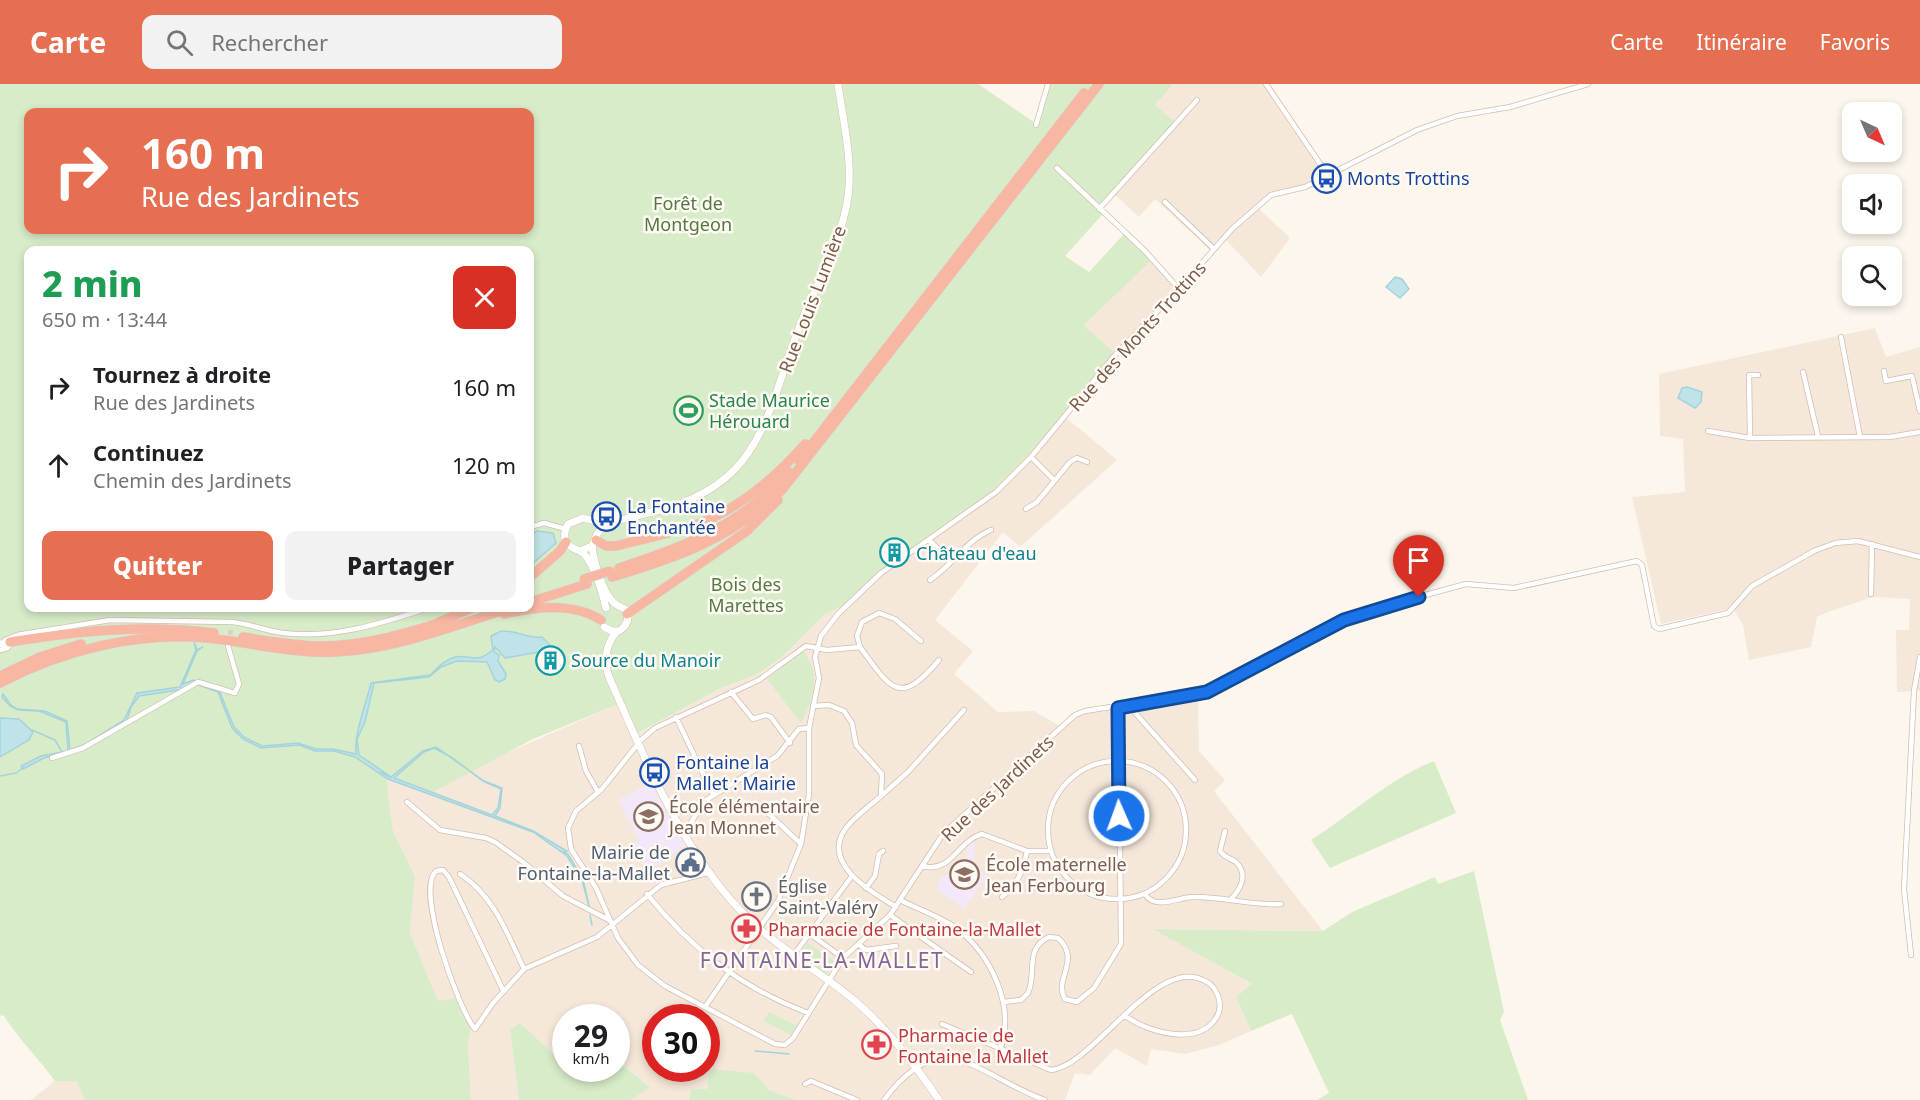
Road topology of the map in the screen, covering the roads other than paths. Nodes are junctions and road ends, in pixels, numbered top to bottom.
1 (838, 84) edge
2 (1048, 84) edge
3 (1091, 84) edge
4 (1099, 84) edge
5 (1266, 84) edge
6 (1588, 84) edge
7 (1197, 100) dead end
8 (1036, 124) dead end
9 (1057, 168) dead end
10 (1328, 174) junction
11 (1165, 202) dead end
12 (1099, 209) junction
13 (1214, 249) junction
14 (1179, 290) junction
15 (1841, 337) dead end
16 (873, 364) junction
17 (1884, 371) dead end
18 (1803, 372) dead end
19 (1758, 375) dead end
20 (848, 407) junction
21 (1920, 411) edge
22 (1708, 431) dead end
23 (1920, 432) edge
24 (1818, 436) junction
25 (1860, 437) junction
26 (1750, 438) junction
27 (1031, 457) junction
28 (1087, 462) dead end
29 (1054, 480) junction
30 (1026, 509) dead end
31 (607, 522) junction
32 (592, 523) junction
33 (534, 526) edge
34 (566, 529) junction
35 (991, 530) dead end
36 (595, 540) junction
37 (929, 540) junction
38 (566, 542) junction
39 (1872, 544) junction
40 (580, 551) junction
41 (1920, 557) edge
42 (950, 560) junction
43 (534, 574) edge
44 (611, 574) junction
45 (930, 580) dead end
46 (586, 582) junction
47 (1871, 594) dead end
48 (534, 595) edge
49 (534, 601) edge
50 (615, 605) junction
51 (534, 608) edge
52 (606, 608) junction
53 (415, 612) edge
54 (463, 612) edge
55 (477, 612) edge
56 (497, 612) edge
57 (517, 612) edge
58 (627, 614) junction
59 (233, 622) junction
60 (603, 624) junction
61 (430, 626) junction
62 (443, 628) junction
63 (231, 629) tunnel mouth
64 (616, 632) junction
65 (219, 634) junction
66 (921, 641) dead end
67 (5, 642) edge
68 (228, 646) tunnel mouth
69 (608, 646) junction
70 (860, 647) junction
71 (818, 648) junction
72 (0, 650) edge
73 (1920, 657) edge
74 (939, 660) dead end
75 (0, 676) edge
76 (0, 683) edge
77 (730, 692) junction
78 (813, 706) junction
79 (1129, 706) junction
80 (1118, 708) junction
81 (964, 710) dead end
82 (676, 717) junction
83 (809, 728) junction
84 (790, 743) junction
85 (638, 744) junction
86 (579, 746) dead end
87 (52, 758) dead end
88 (1118, 761) junction
89 (884, 779) junction
90 (1195, 780) dead end
91 (896, 783) junction
92 (598, 792) junction
93 (713, 795) junction
94 (880, 796) junction
95 (407, 802) dead end
96 (769, 814) dead end
97 (1119, 816) junction
98 (1225, 831) dead end
99 (685, 833) junction
100 (801, 844) junction
101 (1120, 844) junction
102 (883, 851) dead end
103 (1027, 851) junction
104 (1050, 851) junction
105 (922, 866) junction
106 (711, 872) junction
107 (460, 874) dead end
108 (852, 876) junction
109 (866, 888) junction
110 (646, 894) junction
111 (1145, 894) junction
112 (1002, 897) dead end
113 (900, 900) junction
114 (1120, 900) junction
115 (1230, 900) junction
116 (1281, 903) dead end
117 (896, 907) junction
118 (890, 915) junction
119 (609, 920) junction
120 (612, 926) junction
121 (760, 929) junction
122 (810, 934) junction
123 (858, 944) junction
124 (896, 946) dead end
125 (1911, 955) dead end
126 (793, 956) junction
127 (843, 957) junction
128 (524, 969) junction
129 (971, 972) dead end
130 (729, 974) junction
131 (827, 981) junction
132 (503, 990) junction
133 (1004, 1002) junction
134 (700, 1004) edge
135 (707, 1004) edge
136 (808, 1013) junction
137 (720, 1015) edge
138 (1124, 1015) junction
139 (942, 1024) dead end
140 (1000, 1050) junction
141 (914, 1068) junction
142 (805, 1084) dead end
143 (1031, 1097) edge
144 (857, 1100) edge
145 (884, 1100) edge
146 (939, 1100) edge
147 (1045, 1100) edge

1 - 31 main road, Rue Louis Lumière
2 - 8 street
3 - 16 highway
4 - 20 highway
5 - 10 street
6 - 10 street, Rue des Monts Trottins
7 - 12 street
9 - 12 street
10 - 13 street, Rue des Monts Trottins
11 - 13 street
12 - 14 street
13 - 14 street, Rue des Monts Trottins
14 - 27 street, Rue des Monts Trottins
15 - 25 street
16 - 36 highway
16 - 44 highway
17 - 21 street
18 - 24 street
19 - 26 street
20 - 44 highway
20 - 58 highway
22 - 26 street
23 - 25 street
24 - 25 street
24 - 26 street
27 - 29 street
27 - 37 street, Rue des Monts Trottins
28 - 29 street
29 - 30 street
31 - 32 main road, Rue Louis Lumière
31 - 36 main road
32 - 34 main road
32 - 36 main road
33 - 34 street
34 - 38 main road
35 - 42 street
36 - 40 main road
36 - 50 main road
37 - 42 street
37 - 71 street, Rue des Monts Trottins
38 - 40 main road
38 - 43 highway
39 - 41 street
39 - 47 street
39 - 79 street, Rue des Jardinets
40 - 52 main road
42 - 45 street
44 - 46 highway, bridge
46 - 48 highway
46 - 49 highway
50 - 52 main road
50 - 58 main road
51 - 60 highway
52 - 60 main road
53 - 59 street
54 - 61 highway
55 - 61 highway
56 - 62 highway
57 - 62 highway
58 - 64 main road
59 - 63 street
59 - 67 street
60 - 64 main road
60 - 69 main road
61 - 65 highway
62 - 76 highway
64 - 69 main road
65 - 67 highway
65 - 75 highway
66 - 70 street
67 - 72 street
68 - 87 street
69 - 85 main road
70 - 71 street, Rue des Jardinets
70 - 74 street
71 - 77 street, Rue des Jardinets
71 - 78 street, Rue des Monts Trottins
73 - 125 street
77 - 82 street, Rue des Jardinets
77 - 84 street
78 - 83 street, Rue des Monts Trottins
78 - 89 street
79 - 80 street, Rue des Jardinets
79 - 90 street
80 - 88 street
80 - 105 street, Rue des Jardinets
81 - 91 street
82 - 85 street, Rue des Jardinets
82 - 93 street
83 - 84 street
83 - 100 street, Rue des Monts Trottins
84 - 93 street
85 - 92 street, Rue des Jardinets
85 - 99 main road
86 - 92 street
88 - 97 street
88 - 104 street
88 - 111 street
89 - 91 street
89 - 94 street
91 - 94 street
92 - 119 street, Rue des Jardinets
93 - 99 street
94 - 108 street
95 - 119 street
96 - 100 street
97 - 101 street
97 - 101 street
98 - 115 street
99 - 106 main road
100 - 121 street, Rue des Monts Trottins
101 - 114 street
102 - 109 street
103 - 104 street
103 - 105 street
103 - 112 street
104 - 114 street
105 - 113 street, Rue des Jardinets
106 - 110 street
106 - 121 main road
107 - 128 street
108 - 109 street
108 - 122 street
109 - 117 street
110 - 120 street
110 - 130 street
111 - 114 street
111 - 115 street
113 - 117 street, Rue des Jardinets
113 - 133 street
114 - 133 street
115 - 116 street
117 - 118 street, Rue des Jardinets
118 - 123 street, Rue des Jardinets
118 - 129 street
119 - 120 street, Rue des Jardinets
120 - 128 street
120 - 134 street, Rue des Jardinets
121 - 126 main road
121 - 130 street, Rue des Monts Trottins
122 - 126 street
122 - 127 street
123 - 124 street
123 - 127 street, Rue des Jardinets
126 - 131 main road
127 - 131 street, Rue des Jardinets
128 - 132 street
130 - 135 street, Rue des Monts Trottins
130 - 136 street
131 - 136 street, Rue des Jardinets
131 - 141 main road
132 - 132 street
133 - 140 street
136 - 137 street, Rue des Jardinets
138 - 138 street
138 - 140 street
139 - 140 street
141 - 143 street
141 - 145 street
141 - 146 main road
142 - 144 street
143 - 147 street

